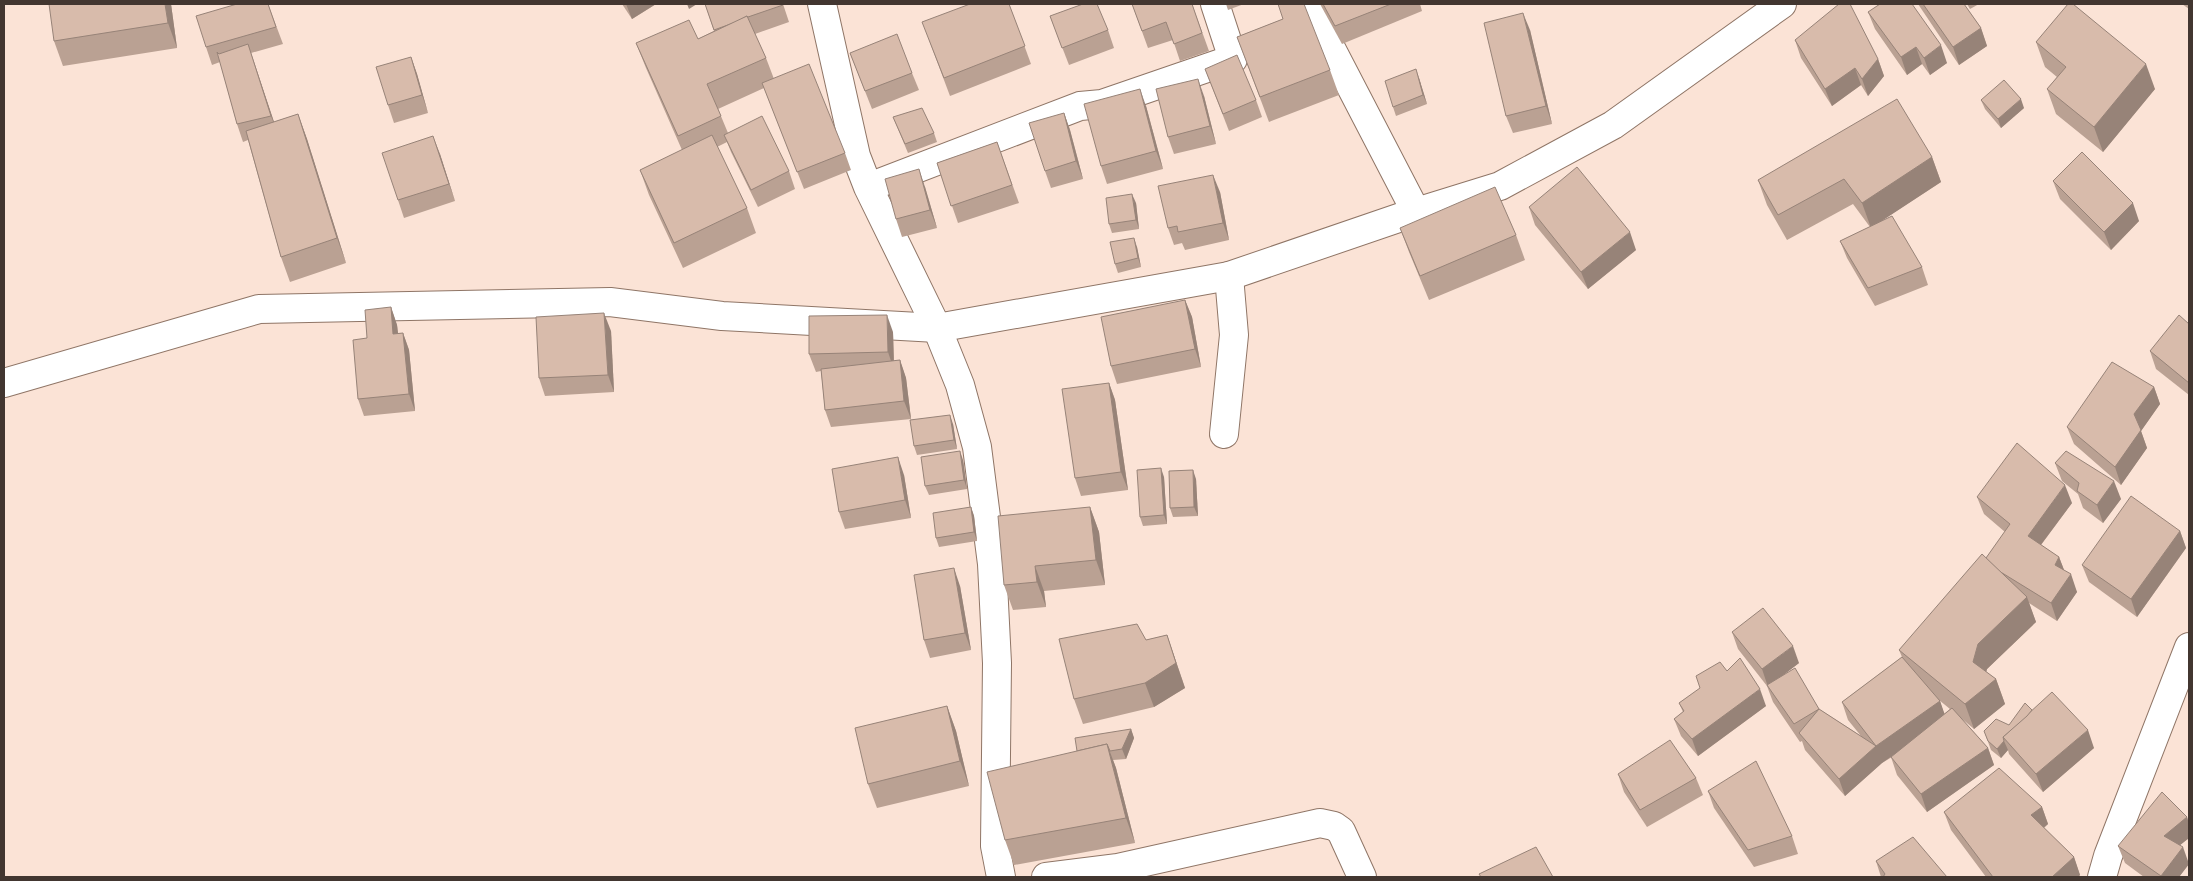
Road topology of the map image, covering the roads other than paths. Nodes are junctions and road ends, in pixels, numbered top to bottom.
1 (822, 4) edge
2 (1216, 4) edge
3 (1308, 4) edge
4 (1782, 4) edge
5 (868, 187) junction
6 (1416, 212) junction
7 (1229, 276) junction
8 (936, 328) junction
9 (4, 383) edge
10 (1224, 434) dead end
11 (2189, 647) edge
12 (1001, 877) edge
13 (1046, 877) edge
14 (1362, 877) edge
15 (2102, 877) edge

1 - 5 street
2 - 5 street
3 - 6 street
4 - 6 street
5 - 8 street
6 - 7 street
7 - 8 street
7 - 10 street
8 - 9 street
8 - 12 street
11 - 15 street
13 - 14 street

